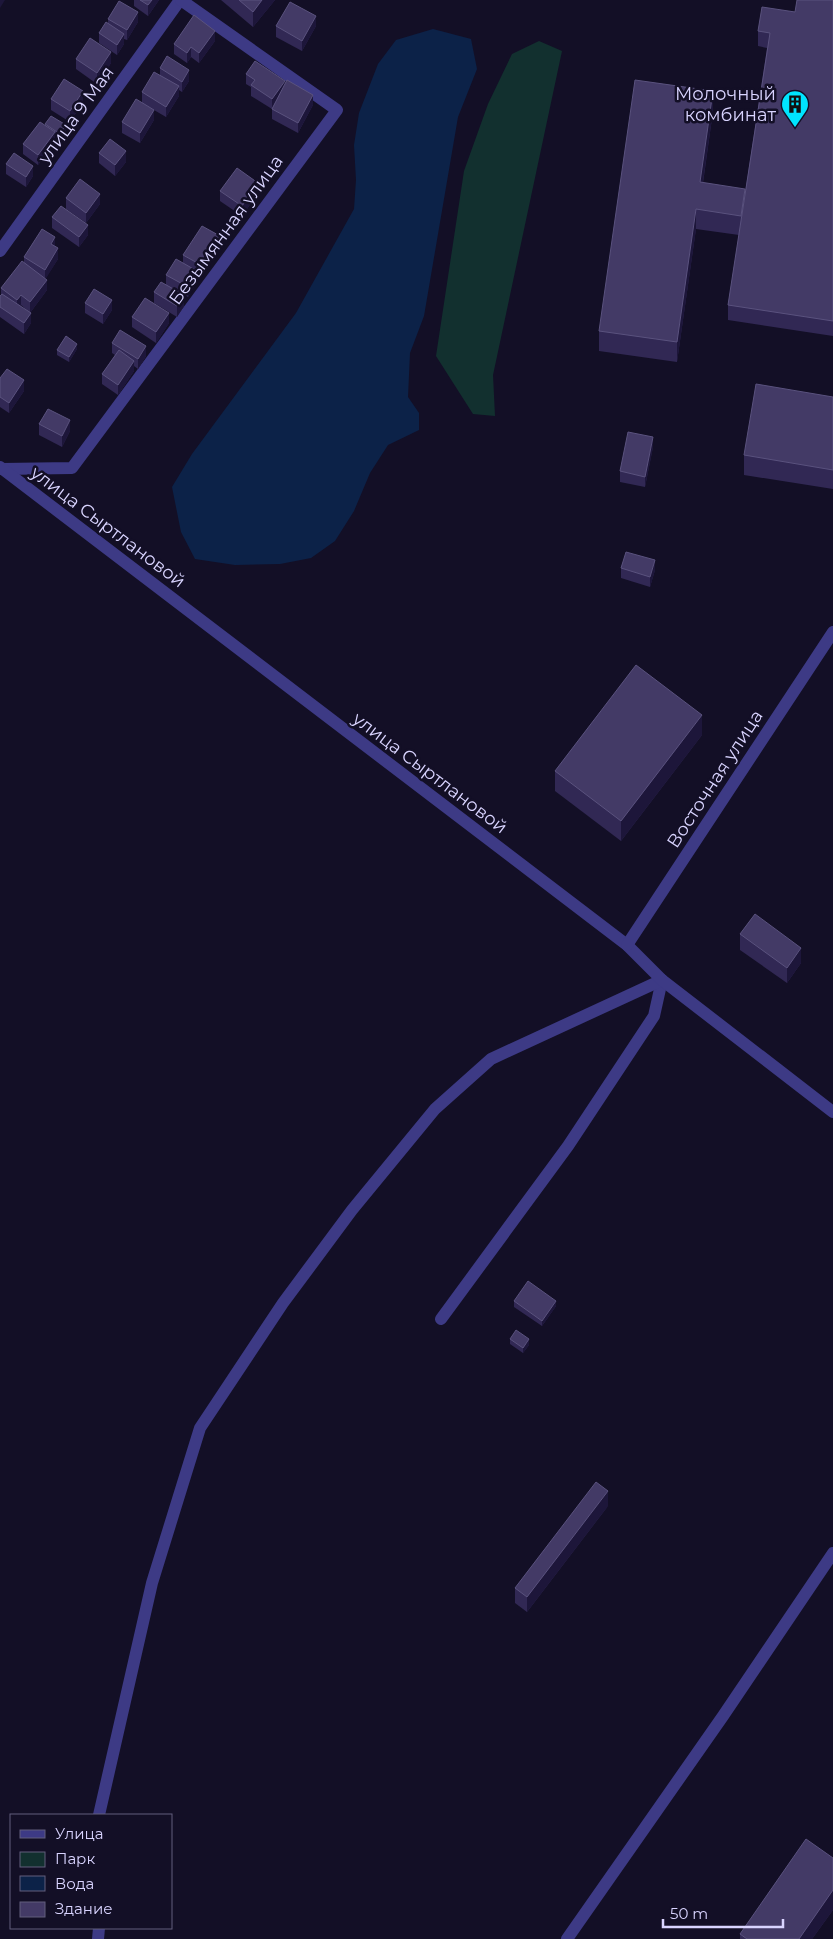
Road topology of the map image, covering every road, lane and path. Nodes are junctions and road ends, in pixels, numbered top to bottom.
1 (180, 0) edge
2 (0, 251) edge
3 (1, 468) edge
4 (833, 632) edge
5 (627, 945) junction
6 (662, 980) junction
7 (833, 1112) edge
8 (441, 1319) dead end
9 (833, 1553) edge
10 (98, 1814) edge
11 (567, 1939) edge

1 - 2 street, улица 9 Мая
1 - 3 street, Безымянная улица
3 - 5 street, улица Сыртлановой
4 - 5 street, Восточная улица
5 - 6 street, улица Сыртлановой
6 - 7 street, улица Сыртлановой
6 - 8 street
6 - 10 street
9 - 11 street

